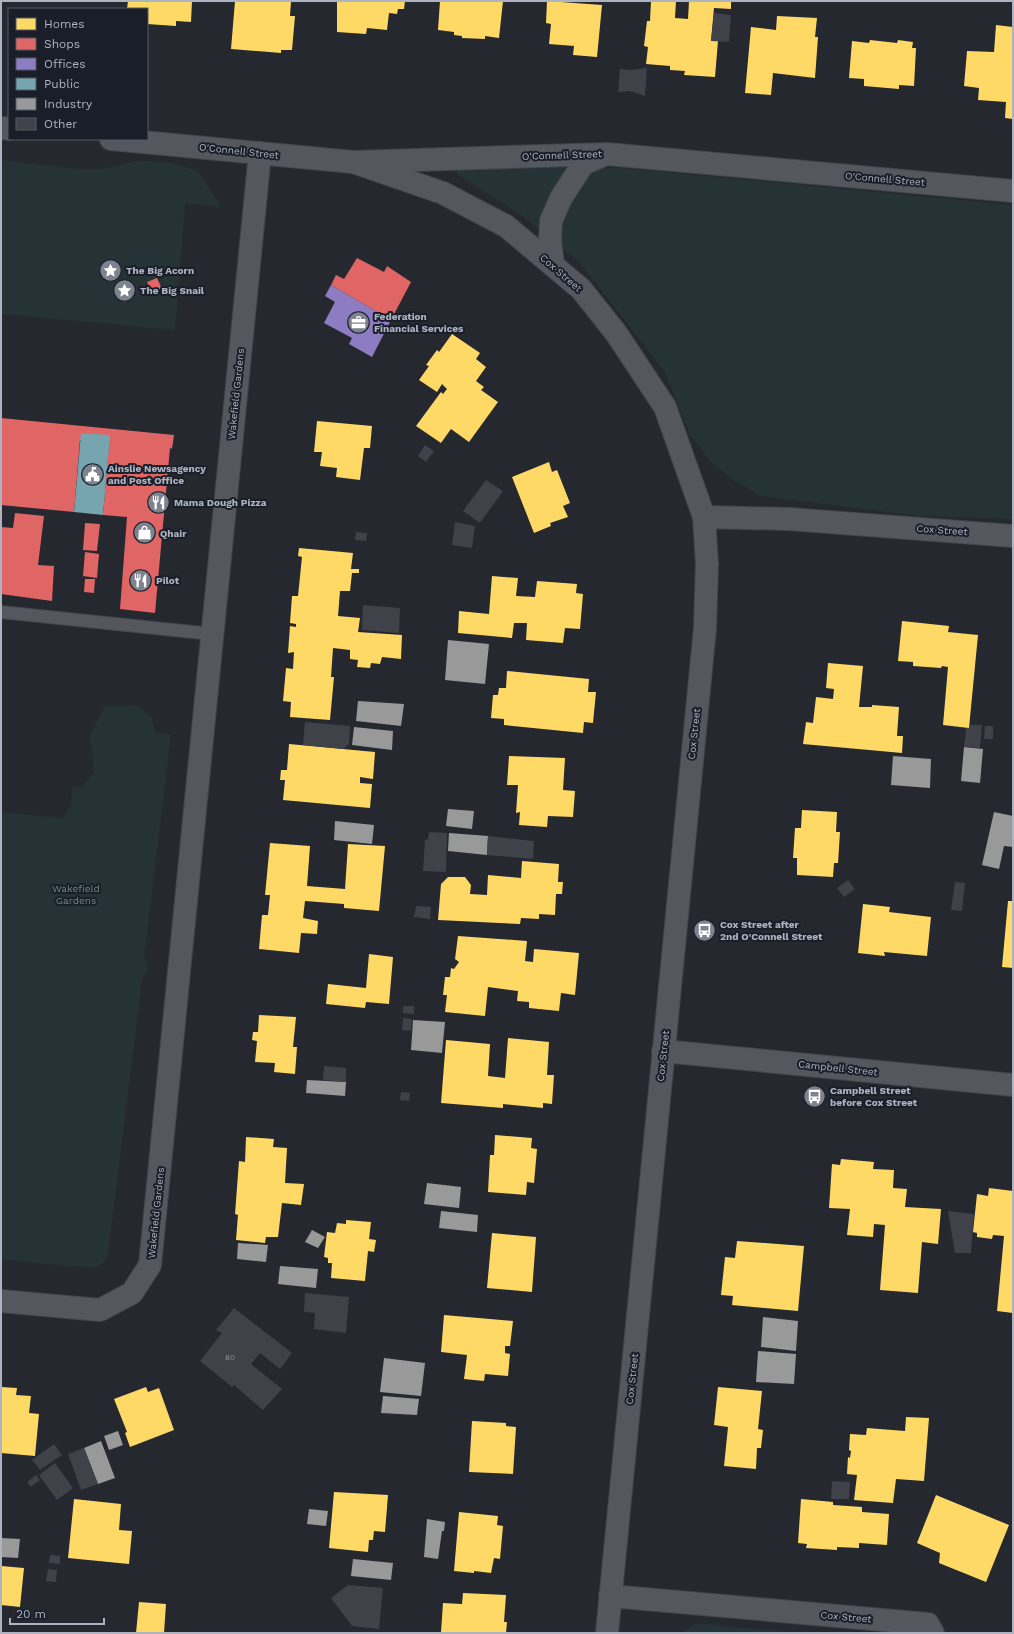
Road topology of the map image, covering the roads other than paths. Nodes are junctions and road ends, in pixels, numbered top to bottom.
1 (122, 140) edge
2 (260, 153) junction
3 (607, 154) junction
4 (353, 162) junction
5 (1013, 191) edge
6 (553, 264) junction
7 (704, 517) junction
8 (1013, 536) edge
9 (1, 612) edge
10 (212, 634) junction
11 (663, 1051) junction
12 (1013, 1085) edge
13 (1, 1301) edge
14 (610, 1596) junction
15 (607, 1633) edge
16 (933, 1633) edge

1 - 2 street, O'Connell Street
2 - 4 street, O'Connell Street
2 - 10 street, Wakefield Gardens
3 - 4 street, O'Connell Street
3 - 5 street, O'Connell Street
3 - 6 street
4 - 6 street, Cox Street
6 - 7 street, Cox Street
7 - 8 street, Cox Street
7 - 11 street, Cox Street
9 - 10 lane
10 - 13 street, Wakefield Gardens
11 - 12 street, Campbell Street
11 - 14 street, Cox Street
14 - 15 street, Cox Street
14 - 16 street, Cox Street

